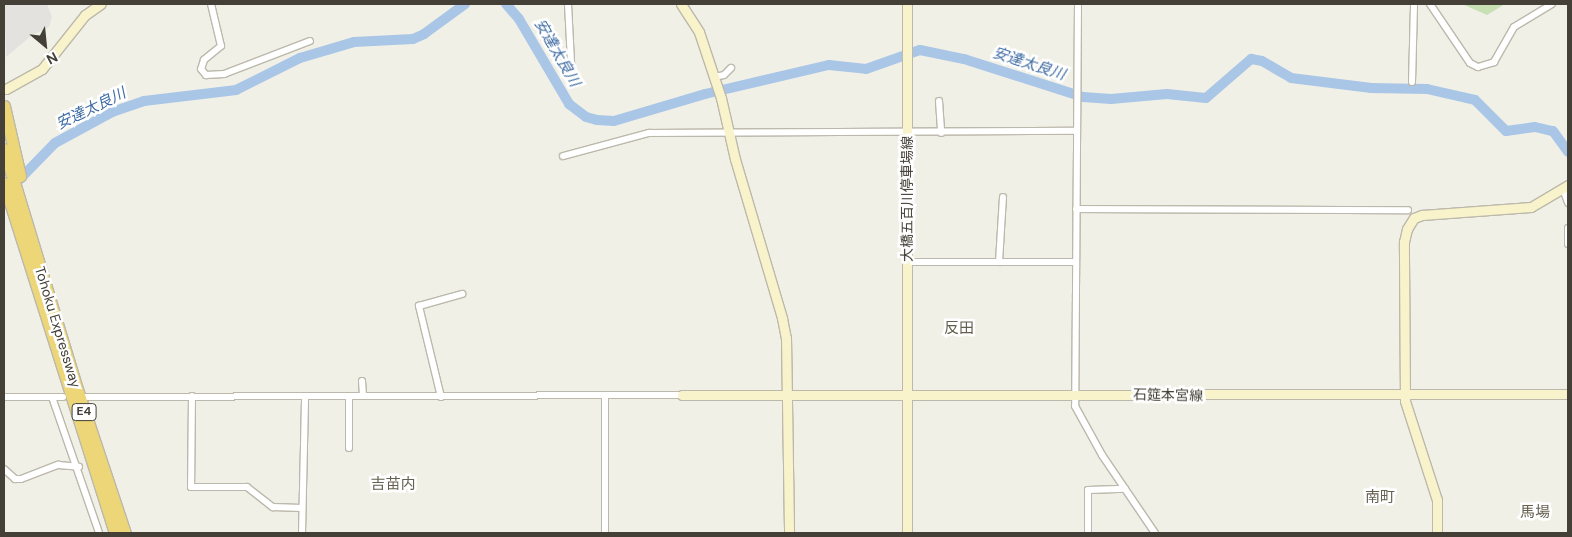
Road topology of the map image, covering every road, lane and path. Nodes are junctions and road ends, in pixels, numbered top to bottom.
1 (101, 4) edge
2 (211, 4) edge
3 (568, 4) edge
4 (681, 4) edge
5 (907, 4) edge
6 (1078, 4) edge
7 (1414, 4) edge
8 (1430, 4) edge
9 (1552, 4) edge
10 (310, 41) dead end
11 (731, 68) dead end
12 (714, 79) junction
13 (572, 80) dead end
14 (1412, 82) dead end
15 (6, 89) dead end
16 (940, 101) dead end
17 (4, 106) edge
18 (1076, 131) junction
19 (906, 133) junction
20 (941, 133) junction
21 (728, 134) junction
22 (4, 149) edge
23 (563, 156) dead end
24 (14, 168) junction
25 (4, 183) edge
26 (1566, 187) edge
27 (1003, 197) dead end
28 (1568, 203) edge
29 (4, 206) edge
30 (1076, 208) junction
31 (18, 212) junction
32 (1411, 214) junction
33 (1568, 228) edge
34 (1568, 244) edge
35 (908, 262) junction
36 (999, 262) junction
37 (1074, 262) junction
38 (42, 291) junction
39 (462, 294) dead end
40 (362, 381) dead end
41 (1073, 394) junction
42 (1405, 394) junction
43 (1568, 394) edge
44 (682, 395) joint
45 (906, 395) junction
46 (192, 396) junction
47 (305, 396) junction
48 (349, 396) junction
49 (363, 396) junction
50 (605, 396) junction
51 (784, 396) junction
52 (4, 397) edge
53 (52, 397) junction
54 (63, 397) dead end
55 (86, 397) dead end
56 (441, 397) junction
57 (349, 448) dead end
58 (79, 467) junction
59 (4, 468) edge
60 (1125, 488) junction
61 (302, 508) junction
62 (99, 533) edge
63 (115, 533) edge
64 (126, 533) edge
65 (302, 533) edge
66 (605, 533) edge
67 (788, 533) edge
68 (907, 533) edge
69 (1088, 533) edge
70 (1155, 533) edge
71 (1437, 533) edge

1 - 15 street
2 - 10 street
3 - 13 street
4 - 12 street
5 - 19 street, 大橋五百川停車場線
6 - 18 street
7 - 14 street
8 - 9 street
11 - 12 street
12 - 21 street
16 - 20 street
17 - 24 highway
18 - 20 street
18 - 30 street
19 - 20 street
19 - 21 street
19 - 35 street, 大橋五百川停車場線
21 - 23 street
21 - 51 street
22 - 24 highway, Tohoku Expressway / E4
24 - 31 highway, Tohoku Expressway / E4
25 - 31 highway, Tohoku Expressway / E4
26 - 28 street
26 - 32 street
27 - 36 street
29 - 31 highway
30 - 32 street
30 - 37 street
31 - 38 highway
31 - 38 highway, Tohoku Expressway / E4
32 - 42 street
33 - 34 street
35 - 36 street
35 - 45 street, 大橋五百川停車場線
36 - 37 street
37 - 41 street
38 - 63 highway, Tohoku Expressway / E4
38 - 64 highway, Tohoku Expressway / E4
39 - 56 street
40 - 49 street
41 - 42 street, 石筵本宮線
41 - 45 street, 石筵本宮線
41 - 60 street
42 - 43 street, 石筵本宮線
42 - 71 street
44 - 50 street
44 - 51 street, 石筵本宮線
45 - 51 street, 石筵本宮線
45 - 68 street
46 - 47 street
46 - 55 street
46 - 61 street
47 - 48 street
47 - 61 street
48 - 49 street
48 - 57 street
49 - 56 street
50 - 56 street
50 - 66 street
51 - 67 street
52 - 53 street
53 - 54 street
53 - 58 street
58 - 59 street
58 - 62 street
60 - 69 street
60 - 70 street
61 - 65 street

